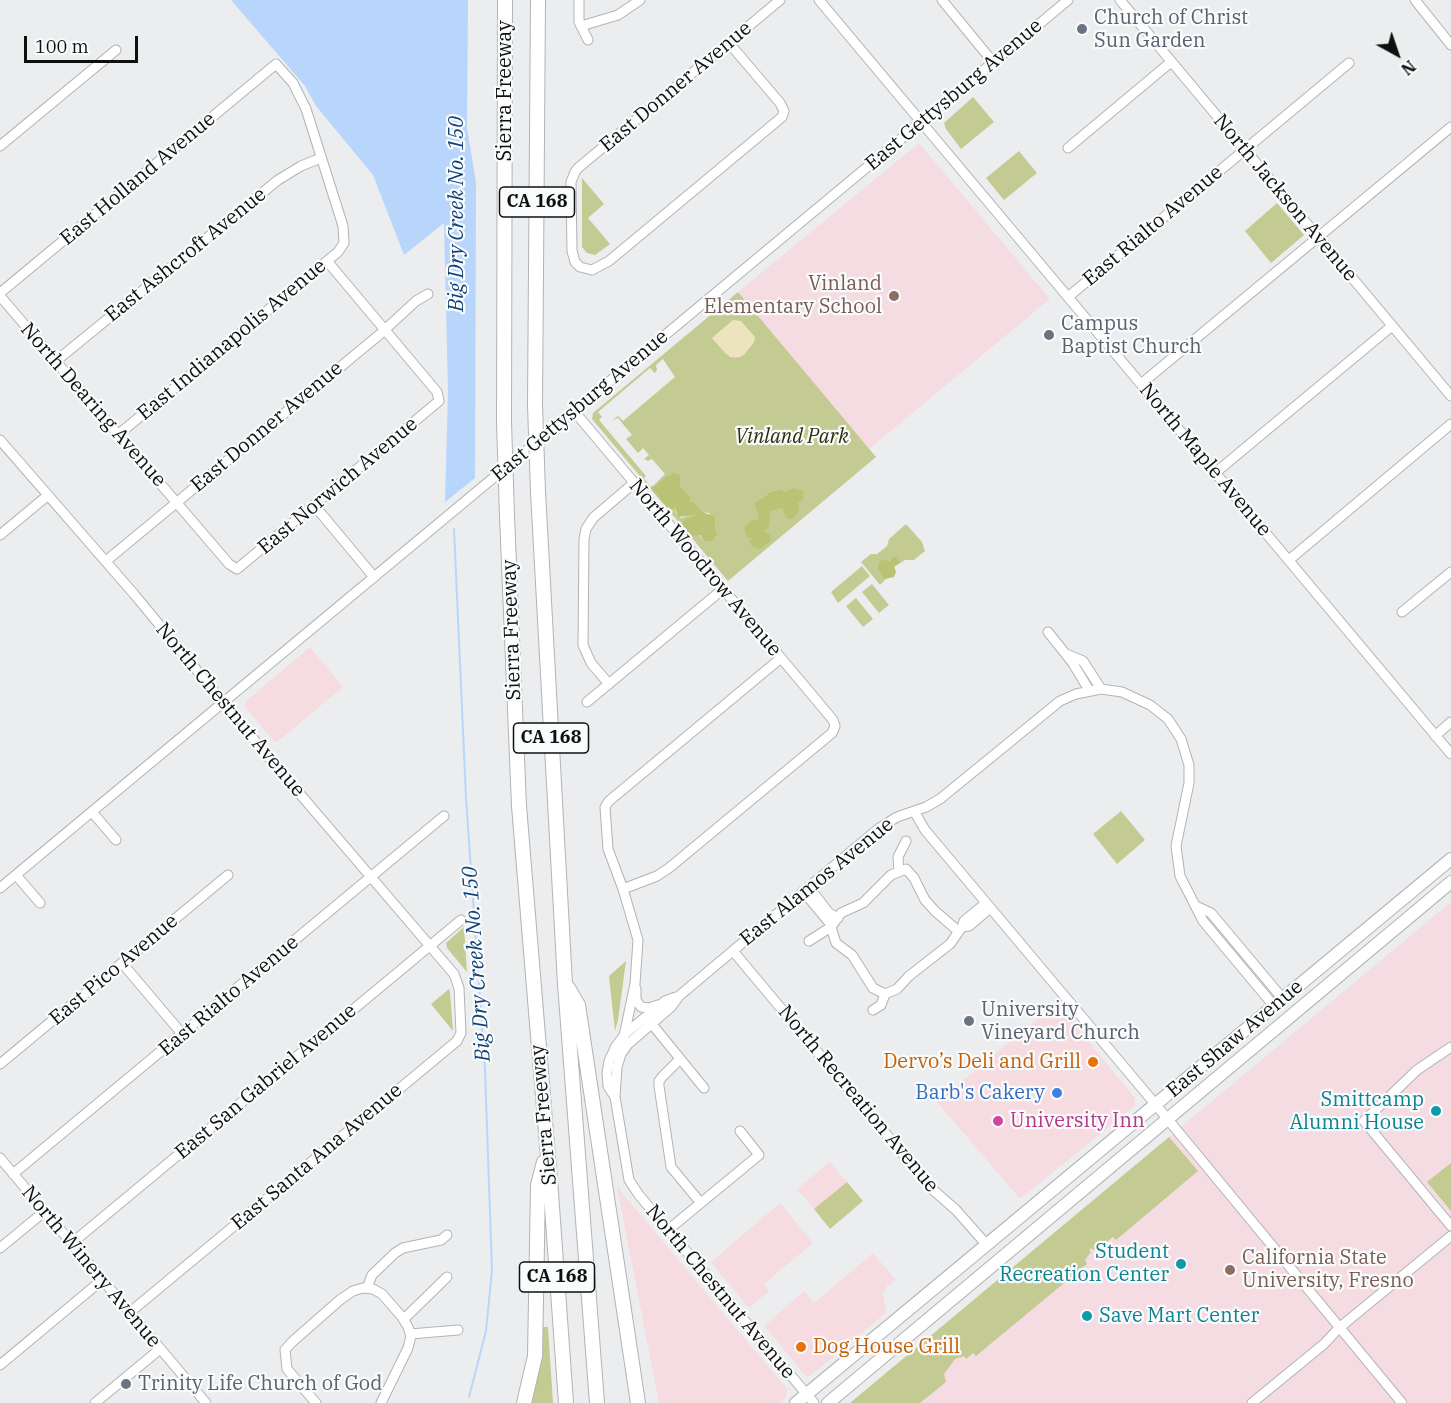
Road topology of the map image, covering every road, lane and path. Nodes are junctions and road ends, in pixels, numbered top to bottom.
1 (505, 0) edge
2 (538, 0) edge
3 (579, 0) edge
4 (640, 0) edge
5 (780, 0) edge
6 (819, 0) edge
7 (942, 0) edge
8 (1068, 0) edge
9 (1120, 0) edge
10 (1419, 1) edge
11 (580, 26) junction
12 (588, 40) dead end
13 (729, 43) junction
14 (1451, 45) edge
15 (116, 50) dead end
16 (993, 62) junction
17 (1171, 62) junction
18 (1349, 63) dead end
19 (922, 121) junction
20 (1451, 127) edge
21 (0, 146) edge
22 (1068, 148) dead end
23 (1245, 150) junction
24 (321, 158) junction
25 (1318, 237) junction
26 (327, 261) junction
27 (428, 294) dead end
28 (0, 295) edge
29 (1068, 297) junction
30 (1392, 326) junction
31 (384, 329) junction
32 (56, 361) junction
33 (1141, 384) junction
34 (1451, 396) edge
35 (574, 411) junction
36 (1451, 424) edge
37 (118, 434) junction
38 (0, 440) edge
39 (1215, 473) junction
40 (634, 483) junction
41 (47, 496) junction
42 (177, 502) junction
43 (314, 506) junction
44 (0, 535) edge
45 (1289, 560) junction
46 (106, 561) junction
47 (234, 568) joint
48 (1451, 572) edge
49 (374, 577) junction
50 (723, 589) junction
51 (1402, 612) dead end
52 (1048, 632) dead end
53 (1065, 654) junction
54 (781, 658) junction
55 (609, 684) junction
56 (1101, 689) junction
57 (1089, 690) junction
58 (224, 702) junction
59 (587, 702) dead end
60 (1451, 722) edge
61 (1435, 736) junction
62 (1451, 754) edge
63 (914, 811) junction
64 (92, 812) junction
65 (444, 816) dead end
66 (116, 840) dead end
67 (906, 841) dead end
68 (1451, 859) edge
69 (899, 872) junction
70 (16, 875) junction
71 (228, 875) dead end
72 (371, 877) junction
73 (1451, 882) edge
74 (0, 888) edge
75 (623, 888) junction
76 (806, 889) junction
77 (40, 903) dead end
78 (988, 905) junction
79 (461, 920) dead end
80 (834, 924) junction
81 (960, 929) junction
82 (809, 941) dead end
83 (430, 946) junction
84 (733, 951) junction
85 (122, 963) junction
86 (457, 981) joint
87 (565, 984) junction
88 (635, 984) junction
89 (885, 994) junction
90 (679, 996) junction
91 (665, 1001) junction
92 (1278, 1003) junction
93 (873, 1010) dead end
94 (651, 1023) junction
95 (183, 1035) junction
96 (624, 1036) junction
97 (1451, 1047) edge
98 (680, 1059) junction
99 (0, 1064) edge
100 (704, 1088) dead end
101 (615, 1097) junction
102 (1156, 1105) junction
103 (1168, 1119) junction
104 (740, 1131) dead end
105 (547, 1151) junction
106 (0, 1158) edge
107 (13, 1174) junction
108 (700, 1202) junction
109 (45, 1211) junction
110 (1451, 1226) edge
111 (668, 1230) junction
112 (447, 1235) dead end
113 (1451, 1236) edge
114 (72, 1244) junction
115 (986, 1244) junction
116 (0, 1248) edge
117 (447, 1277) dead end
118 (102, 1280) junction
119 (368, 1288) junction
120 (129, 1312) junction
121 (404, 1319) junction
122 (1339, 1328) junction
123 (458, 1330) dead end
124 (410, 1334) junction
125 (160, 1349) junction
126 (0, 1365) edge
127 (810, 1398) edge
128 (311, 1401) edge
129 (95, 1403) edge
130 (206, 1403) edge
131 (381, 1403) edge
132 (524, 1403) edge
133 (566, 1403) edge
134 (597, 1403) edge
135 (638, 1403) edge
136 (796, 1403) edge
137 (828, 1403) edge
138 (1252, 1403) edge
139 (1402, 1403) edge

1 - 105 highway, Sierra Freeway / CA 168, bridge
2 - 87 highway, Sierra Freeway / CA 168, bridge
3 - 11 street
4 - 11 street
5 - 13 street, East Donner Avenue
6 - 19 street, North Maple Avenue
7 - 16 street
8 - 16 street, East Gettysburg Avenue
9 - 17 street, North Jackson Avenue
10 - 14 street
11 - 12 street
13 - 13 street, East Donner Avenue
15 - 21 street
16 - 19 street, East Gettysburg Avenue
17 - 22 street
17 - 23 street, North Jackson Avenue
18 - 23 street, East Rialto Avenue
19 - 29 street, North Maple Avenue
19 - 35 street, East Gettysburg Avenue
20 - 25 street
23 - 25 street, North Jackson Avenue
23 - 29 street, East Rialto Avenue
24 - 26 street, East Indianapolis Avenue
24 - 28 street, East Holland Avenue
24 - 32 street, East Ashcroft Avenue
25 - 30 street, North Jackson Avenue
25 - 33 street
26 - 31 street
26 - 37 street, East Indianapolis Avenue
27 - 31 street, East Donner Avenue
28 - 32 street, North Dearing Avenue
29 - 33 street, North Maple Avenue
30 - 34 street, North Jackson Avenue
30 - 39 street
31 - 42 street, East Donner Avenue
31 - 43 street, East Norwich Avenue
32 - 37 street, North Dearing Avenue
33 - 39 street, North Maple Avenue
35 - 40 street, North Woodrow Avenue
35 - 49 street, East Gettysburg Avenue
36 - 45 street
37 - 42 street, North Dearing Avenue
38 - 41 street, North Chestnut Avenue
39 - 45 street, North Maple Avenue
40 - 50 street, North Woodrow Avenue
40 - 55 street
41 - 44 street
41 - 46 street, North Chestnut Avenue
42 - 46 street, East Donner Avenue
42 - 47 street, North Dearing Avenue
43 - 47 street, East Norwich Avenue
43 - 49 street
45 - 61 street, North Maple Avenue
46 - 58 street, North Chestnut Avenue
48 - 51 street
49 - 58 street, East Gettysburg Avenue
50 - 54 street, North Woodrow Avenue
50 - 55 street
52 - 53 street
53 - 56 street
53 - 57 street
54 - 75 street
54 - 75 street, North Woodrow Avenue
55 - 59 street
56 - 57 street, East Alamos Avenue
56 - 92 street, East Alamos Avenue
57 - 63 street, East Alamos Avenue
58 - 64 street, East Gettysburg Avenue
58 - 72 street, North Chestnut Avenue
60 - 61 street
61 - 62 street, North Maple Avenue
63 - 76 street, East Alamos Avenue
63 - 78 street
64 - 66 street
64 - 70 street, East Gettysburg Avenue
65 - 72 street, East Rialto Avenue
67 - 69 street
68 - 92 main road, East Shaw Avenue
69 - 80 street
69 - 81 street
70 - 74 street, East Gettysburg Avenue
70 - 77 street
71 - 85 street, East Pico Avenue
72 - 83 street, North Chestnut Avenue
72 - 95 street, East Rialto Avenue
73 - 103 main road, East Shaw Avenue
75 - 88 street
76 - 80 street
76 - 84 street, East Alamos Avenue
78 - 81 street
78 - 102 street
79 - 83 street, East San Gabriel Avenue
80 - 82 street
80 - 89 street
81 - 89 street
83 - 86 street, North Chestnut Avenue
83 - 114 street, East San Gabriel Avenue
84 - 90 street, East Alamos Avenue
84 - 115 street, North Recreation Avenue
85 - 95 street
85 - 99 street, East Pico Avenue
86 - 120 street, East Santa Ana Avenue
87 - 134 highway, Sierra Freeway / CA 168
87 - 135 highway
88 - 91 street
88 - 96 street
89 - 93 street
90 - 91 street
90 - 94 street
91 - 96 street
92 - 102 main road, East Shaw Avenue
94 - 98 street
94 - 101 street
95 - 107 street, East Rialto Avenue
96 - 101 street
97 - 110 street
98 - 100 street
98 - 108 street
101 - 111 street, North Chestnut Avenue
102 - 103 street
102 - 115 main road, East Shaw Avenue
103 - 122 street
103 - 137 main road, East Shaw Avenue
104 - 108 street
105 - 132 highway
105 - 133 highway, Sierra Freeway / CA 168
106 - 107 street, North Winery Avenue
107 - 109 street, North Winery Avenue
108 - 111 street
109 - 114 street, North Winery Avenue
109 - 116 street
111 - 127 street, North Chestnut Avenue
112 - 119 street
113 - 122 street
114 - 118 street, North Winery Avenue
115 - 127 main road, East Shaw Avenue
117 - 121 street
118 - 120 street, North Winery Avenue
118 - 126 street
119 - 121 street
119 - 128 street
120 - 125 street, North Winery Avenue
121 - 124 street
122 - 138 street
122 - 139 street
123 - 124 street
124 - 131 street
125 - 129 street
125 - 130 street, North Winery Avenue
127 - 136 main road, East Shaw Avenue

